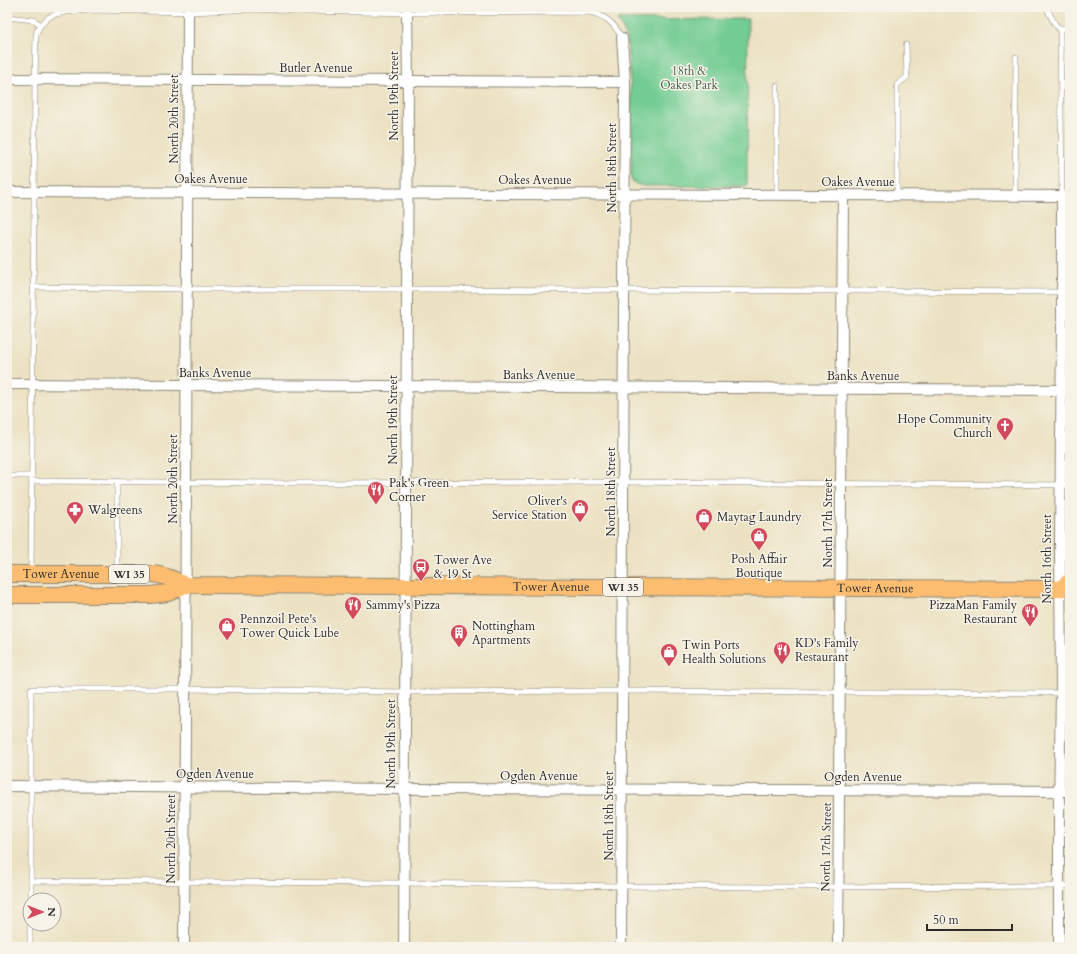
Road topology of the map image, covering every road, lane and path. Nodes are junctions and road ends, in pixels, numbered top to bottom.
1 (1046, 7) edge
2 (188, 12) junction
3 (407, 13) junction
4 (7, 17) edge
5 (41, 25) junction
6 (1070, 28) edge
7 (1060, 30) junction
8 (622, 38) joint
9 (906, 45) dead end
10 (1016, 57) dead end
11 (7, 78) edge
12 (35, 79) junction
13 (188, 80) junction
14 (408, 81) junction
15 (625, 82) junction
16 (776, 86) dead end
17 (7, 192) edge
18 (34, 192) junction
19 (187, 192) junction
20 (406, 193) junction
21 (625, 194) junction
22 (776, 195) junction
23 (897, 195) junction
24 (1066, 195) edge
25 (843, 196) junction
26 (1015, 196) junction
27 (34, 287) junction
28 (187, 289) junction
29 (406, 289) junction
30 (624, 290) junction
31 (843, 292) junction
32 (1062, 292) junction
33 (7, 384) edge
34 (33, 385) junction
35 (186, 386) junction
36 (406, 387) junction
37 (624, 388) junction
38 (842, 389) junction
39 (1066, 390) edge
40 (7, 476) edge
41 (32, 478) junction
42 (117, 481) junction
43 (186, 482) junction
44 (624, 482) junction
45 (405, 483) junction
46 (841, 484) junction
47 (1065, 485) edge
48 (7, 574) edge
49 (31, 574) junction
50 (117, 574) junction
51 (185, 585) junction
52 (405, 586) junction
53 (623, 587) junction
54 (841, 588) junction
55 (1067, 589) edge
56 (7, 595) edge
57 (1065, 681) edge
58 (185, 689) junction
59 (622, 691) junction
60 (404, 692) junction
61 (840, 693) junction
62 (1061, 693) junction
63 (7, 786) edge
64 (31, 786) junction
65 (185, 787) junction
66 (404, 789) junction
67 (622, 789) junction
68 (840, 790) junction
69 (1059, 791) junction
70 (1070, 791) edge
71 (31, 881) junction
72 (184, 882) junction
73 (404, 883) junction
74 (621, 886) junction
75 (1059, 886) junction
76 (1070, 886) edge
77 (839, 887) junction
78 (30, 892) edge
79 (30, 932) edge
80 (30, 947) edge
81 (184, 947) edge
82 (404, 947) edge
83 (621, 947) edge
84 (838, 947) edge
85 (1059, 947) edge

1 - 7 lane
2 - 3 lane
2 - 5 lane
2 - 13 street, North 20th Street
3 - 8 lane
3 - 14 street, North 19th Street
4 - 5 lane
5 - 12 lane
6 - 7 lane
7 - 24 lane
8 - 15 street, North 18th Street
9 - 23 lane
10 - 26 lane
11 - 12 street, Butler Avenue
12 - 13 street, Butler Avenue
12 - 18 lane
13 - 14 street, Butler Avenue
13 - 19 street, North 20th Street
14 - 15 street, Butler Avenue
14 - 20 street, North 19th Street
15 - 21 street, North 18th Street
16 - 22 lane
17 - 18 street, Oakes Avenue
18 - 19 street, Oakes Avenue
18 - 27 lane
19 - 20 street, Oakes Avenue
19 - 28 street, North 20th Street
20 - 21 street, Oakes Avenue
20 - 29 street, North 19th Street
21 - 22 street, Oakes Avenue
21 - 30 street, North 18th Street
22 - 25 street, Oakes Avenue
23 - 25 street, Oakes Avenue
23 - 26 street, Oakes Avenue
24 - 26 street, Oakes Avenue
24 - 32 street, North 16th Street
25 - 31 street, North 17th Street
27 - 28 lane
27 - 34 lane
28 - 29 lane
28 - 35 street, North 20th Street
29 - 30 lane
29 - 36 street, North 19th Street
30 - 31 lane
30 - 37 street, North 18th Street
31 - 32 lane
31 - 38 street, North 17th Street
32 - 39 street, North 16th Street
33 - 34 street, Banks Avenue
34 - 35 street, Banks Avenue
34 - 41 lane
35 - 36 street, Banks Avenue
35 - 43 street, North 20th Street
36 - 37 street, Banks Avenue
36 - 45 street, North 19th Street
37 - 38 street, Banks Avenue
37 - 44 street, North 18th Street
38 - 39 street, Banks Avenue
38 - 46 street, North 17th Street
39 - 47 street, North 16th Street
40 - 41 lane
41 - 42 lane
41 - 49 lane
42 - 43 lane
42 - 50 lane
43 - 45 lane
43 - 51 street, North 20th Street
44 - 45 lane
44 - 46 lane
44 - 53 street, North 18th Street
45 - 52 street, North 19th Street
46 - 47 lane
46 - 54 street, North 17th Street
47 - 55 street, North 16th Street
48 - 49 main road, Tower Avenue / WI 35
49 - 50 main road, Tower Avenue / WI 35
50 - 51 main road, Tower Avenue / WI 35
51 - 52 main road, Tower Avenue / WI 35
51 - 56 main road, Tower Avenue / WI 35
51 - 58 street, North 20th Street
52 - 53 main road, Tower Avenue / WI 35
52 - 60 street, North 19th Street
53 - 54 main road, Tower Avenue / WI 35
53 - 59 street, North 18th Street
54 - 55 main road, Tower Avenue / WI 35
54 - 61 street, North 17th Street
55 - 57 street, North 16th Street
57 - 62 street, North 16th Street
58 - 60 lane
58 - 64 lane
58 - 65 street, North 20th Street
59 - 60 lane
59 - 61 lane
59 - 67 street, North 18th Street
60 - 66 street, North 19th Street
61 - 62 lane
61 - 68 street, North 17th Street
62 - 69 street, North 16th Street
63 - 64 street, Ogden Avenue
64 - 65 street, Ogden Avenue
64 - 71 lane
65 - 66 street, Ogden Avenue
65 - 72 street, North 20th Street
66 - 67 street, Ogden Avenue
66 - 73 street, North 19th Street
67 - 68 street, Ogden Avenue
67 - 74 street, North 18th Street
68 - 69 street, Ogden Avenue
68 - 77 street, North 17th Street
69 - 70 street, Ogden Avenue
69 - 75 street, North 16th Street
71 - 72 lane
71 - 78 lane
72 - 73 lane
72 - 81 street, North 20th Street
73 - 74 lane
73 - 82 street, North 19th Street
74 - 77 lane
74 - 83 street, North 18th Street
75 - 76 lane
75 - 77 lane
75 - 85 street, North 16th Street
77 - 84 street, North 17th Street
79 - 80 lane

